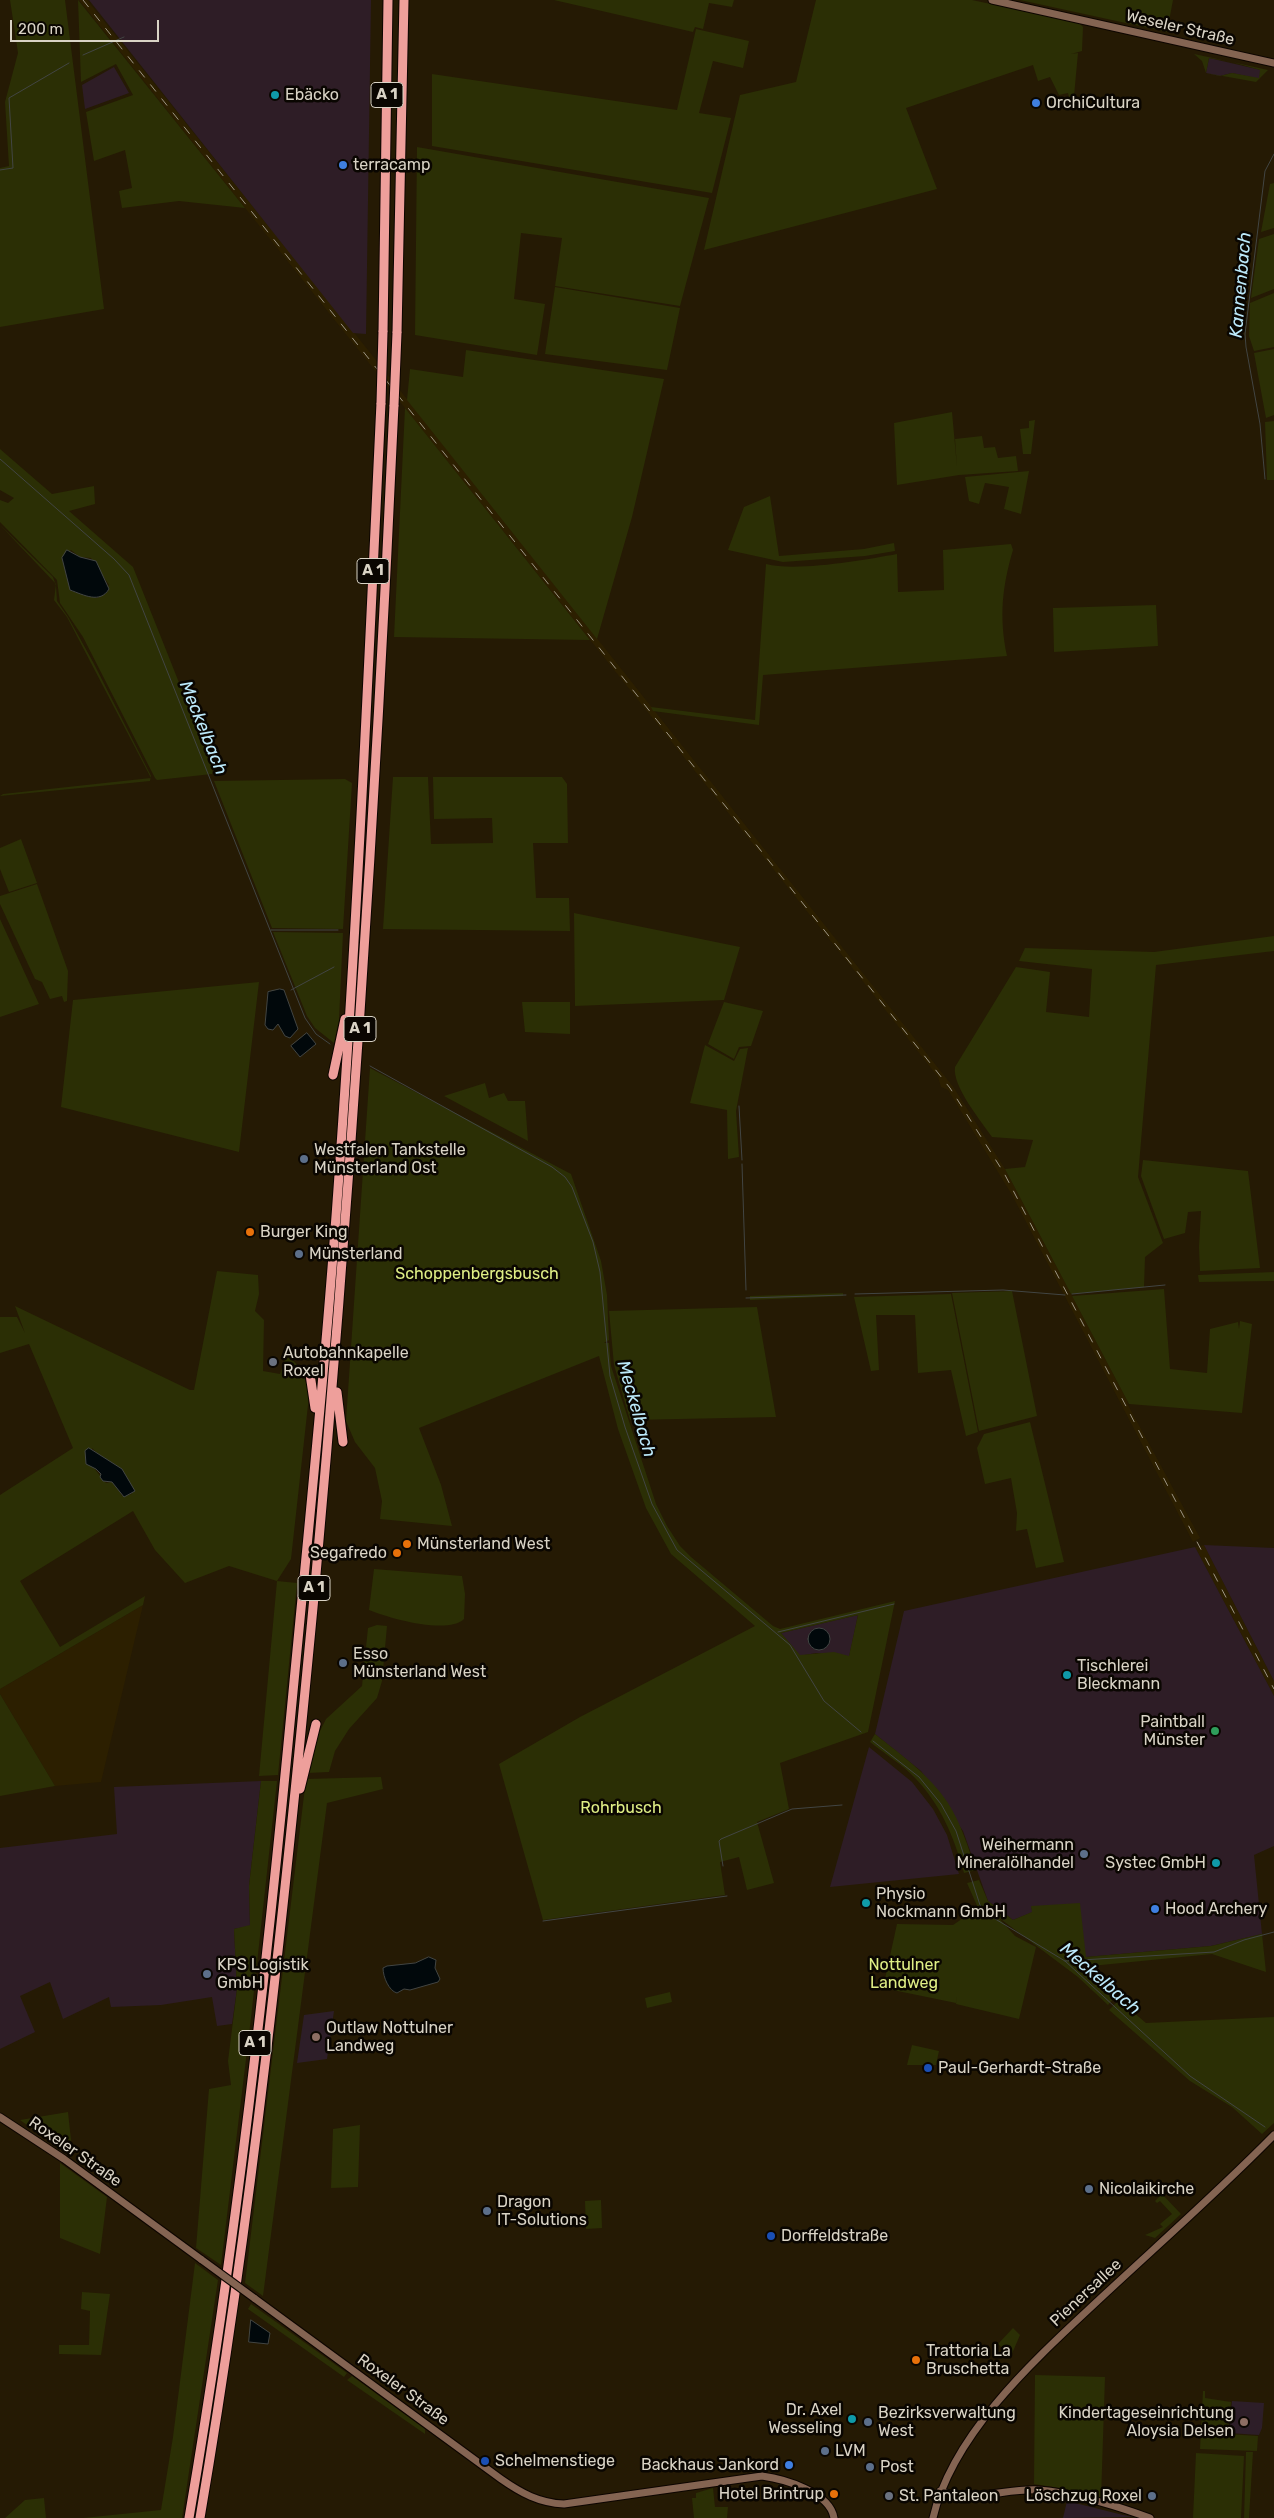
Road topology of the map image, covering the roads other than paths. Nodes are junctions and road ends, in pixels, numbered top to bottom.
1 (388, 0) edge
2 (404, 0) edge
3 (992, 0) edge
4 (1274, 63) edge
5 (351, 994) junction
6 (332, 1075) dead end
7 (336, 1358) junction
8 (310, 1374) dead end
9 (343, 1442) dead end
10 (317, 1446) junction
11 (316, 1724) dead end
12 (293, 1819) junction
13 (0, 2117) edge
14 (1274, 2135) edge
15 (940, 2491) junction
16 (834, 2517) edge
17 (189, 2518) edge
18 (200, 2518) edge
19 (932, 2518) edge
20 (1150, 2518) edge

1 - 5 highway, A 1, bridge
2 - 7 highway, A 1, bridge
3 - 4 main road, Weseler Straße
5 - 6 highway
5 - 10 highway, A 1
7 - 9 highway
7 - 12 highway, A 1
8 - 10 highway
10 - 17 highway, A 1
11 - 12 highway
12 - 18 highway, A 1
13 - 16 main road, Roxeler Straße, bridge
14 - 15 main road, Pienersallee
15 - 19 main road, Pienersallee
15 - 20 main road

